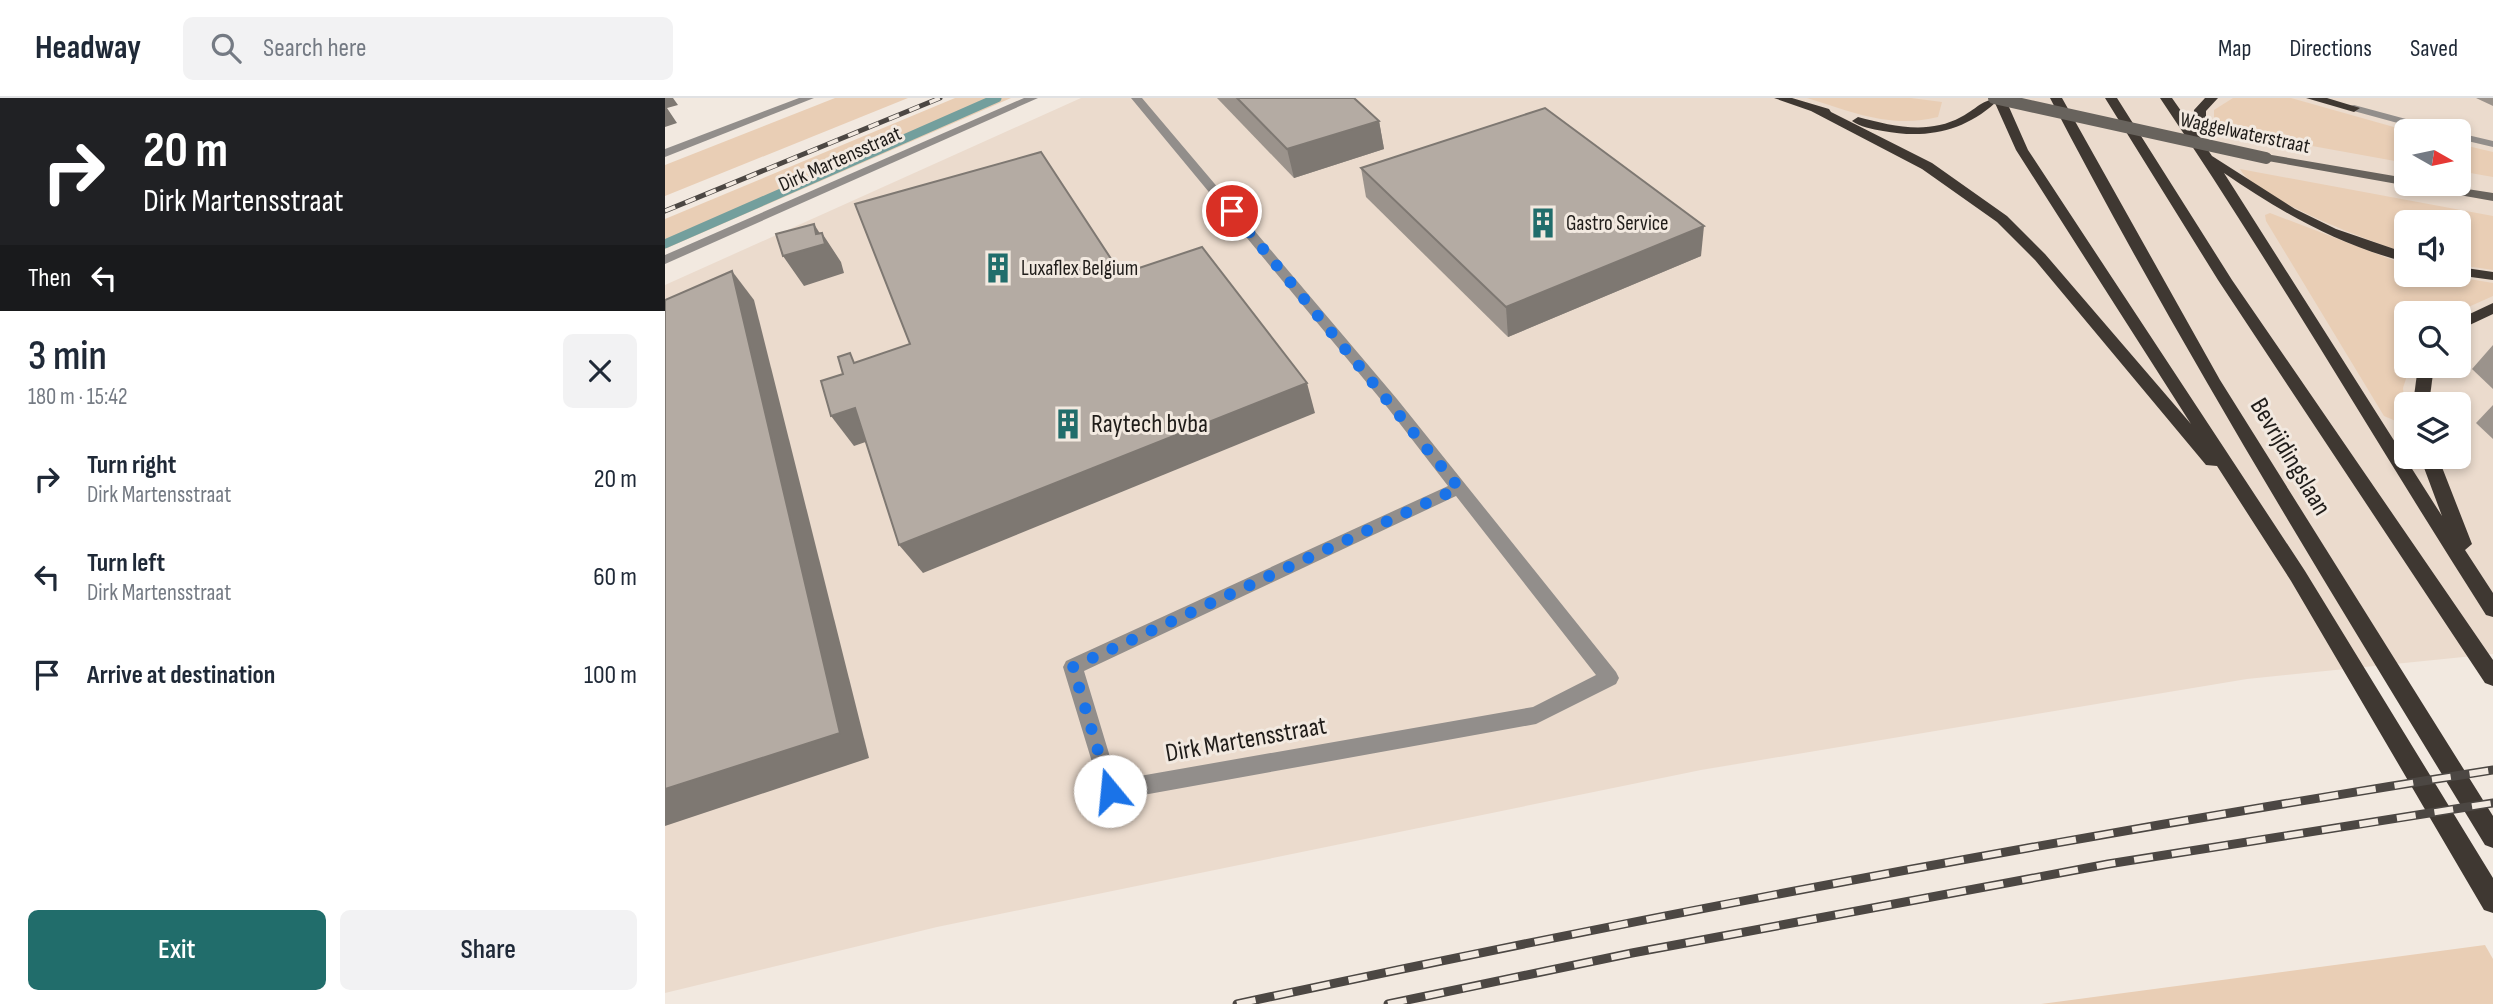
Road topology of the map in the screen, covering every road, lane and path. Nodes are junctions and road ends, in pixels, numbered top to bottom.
1 (809, 98) edge
2 (1033, 98) edge
3 (1136, 98) edge
4 (1780, 98) edge
5 (1996, 98) edge
6 (2056, 98) edge
7 (2111, 98) edge
8 (2167, 98) edge
9 (2212, 98) edge
10 (2312, 98) edge
11 (2330, 98) edge
12 (2354, 108) junction
13 (1815, 109) junction
14 (2395, 119) edge
15 (2194, 138) junction
16 (2471, 139) edge
17 (2493, 144) edge
18 (665, 153) edge
19 (2203, 154) junction
20 (2394, 181) edge
21 (2471, 193) edge
22 (2493, 197) edge
23 (2394, 254) edge
24 (665, 260) edge
25 (2471, 273) edge
26 (2493, 276) edge
27 (2493, 308) edge
28 (2471, 319) edge
29 (2433, 469) edge
30 (2240, 486) junction
31 (1459, 488) junction
32 (2492, 607) edge
33 (2493, 677) edge
34 (2493, 836) edge
35 (2493, 901) edge

1 - 18 street
2 - 24 street, Dirk Martensstraat
3 - 31 street, Dirk Martensstraat
4 - 13 highway
5 - 13 highway
5 - 20 main road, Waggelwaterstraat, bridge
5 - 30 highway
6 - 34 highway, Bevrijdingslaan
7 - 33 highway, Bevrijdingslaan
8 - 15 highway
9 - 15 highway
10 - 12 highway
11 - 12 highway
12 - 14 street
13 - 30 highway
15 - 19 highway
16 - 17 street
19 - 23 highway
19 - 32 highway
21 - 22 main road
25 - 26 highway
27 - 28 highway
29 - 32 highway
30 - 35 highway
31 - 31 street, Dirk Martensstraat

